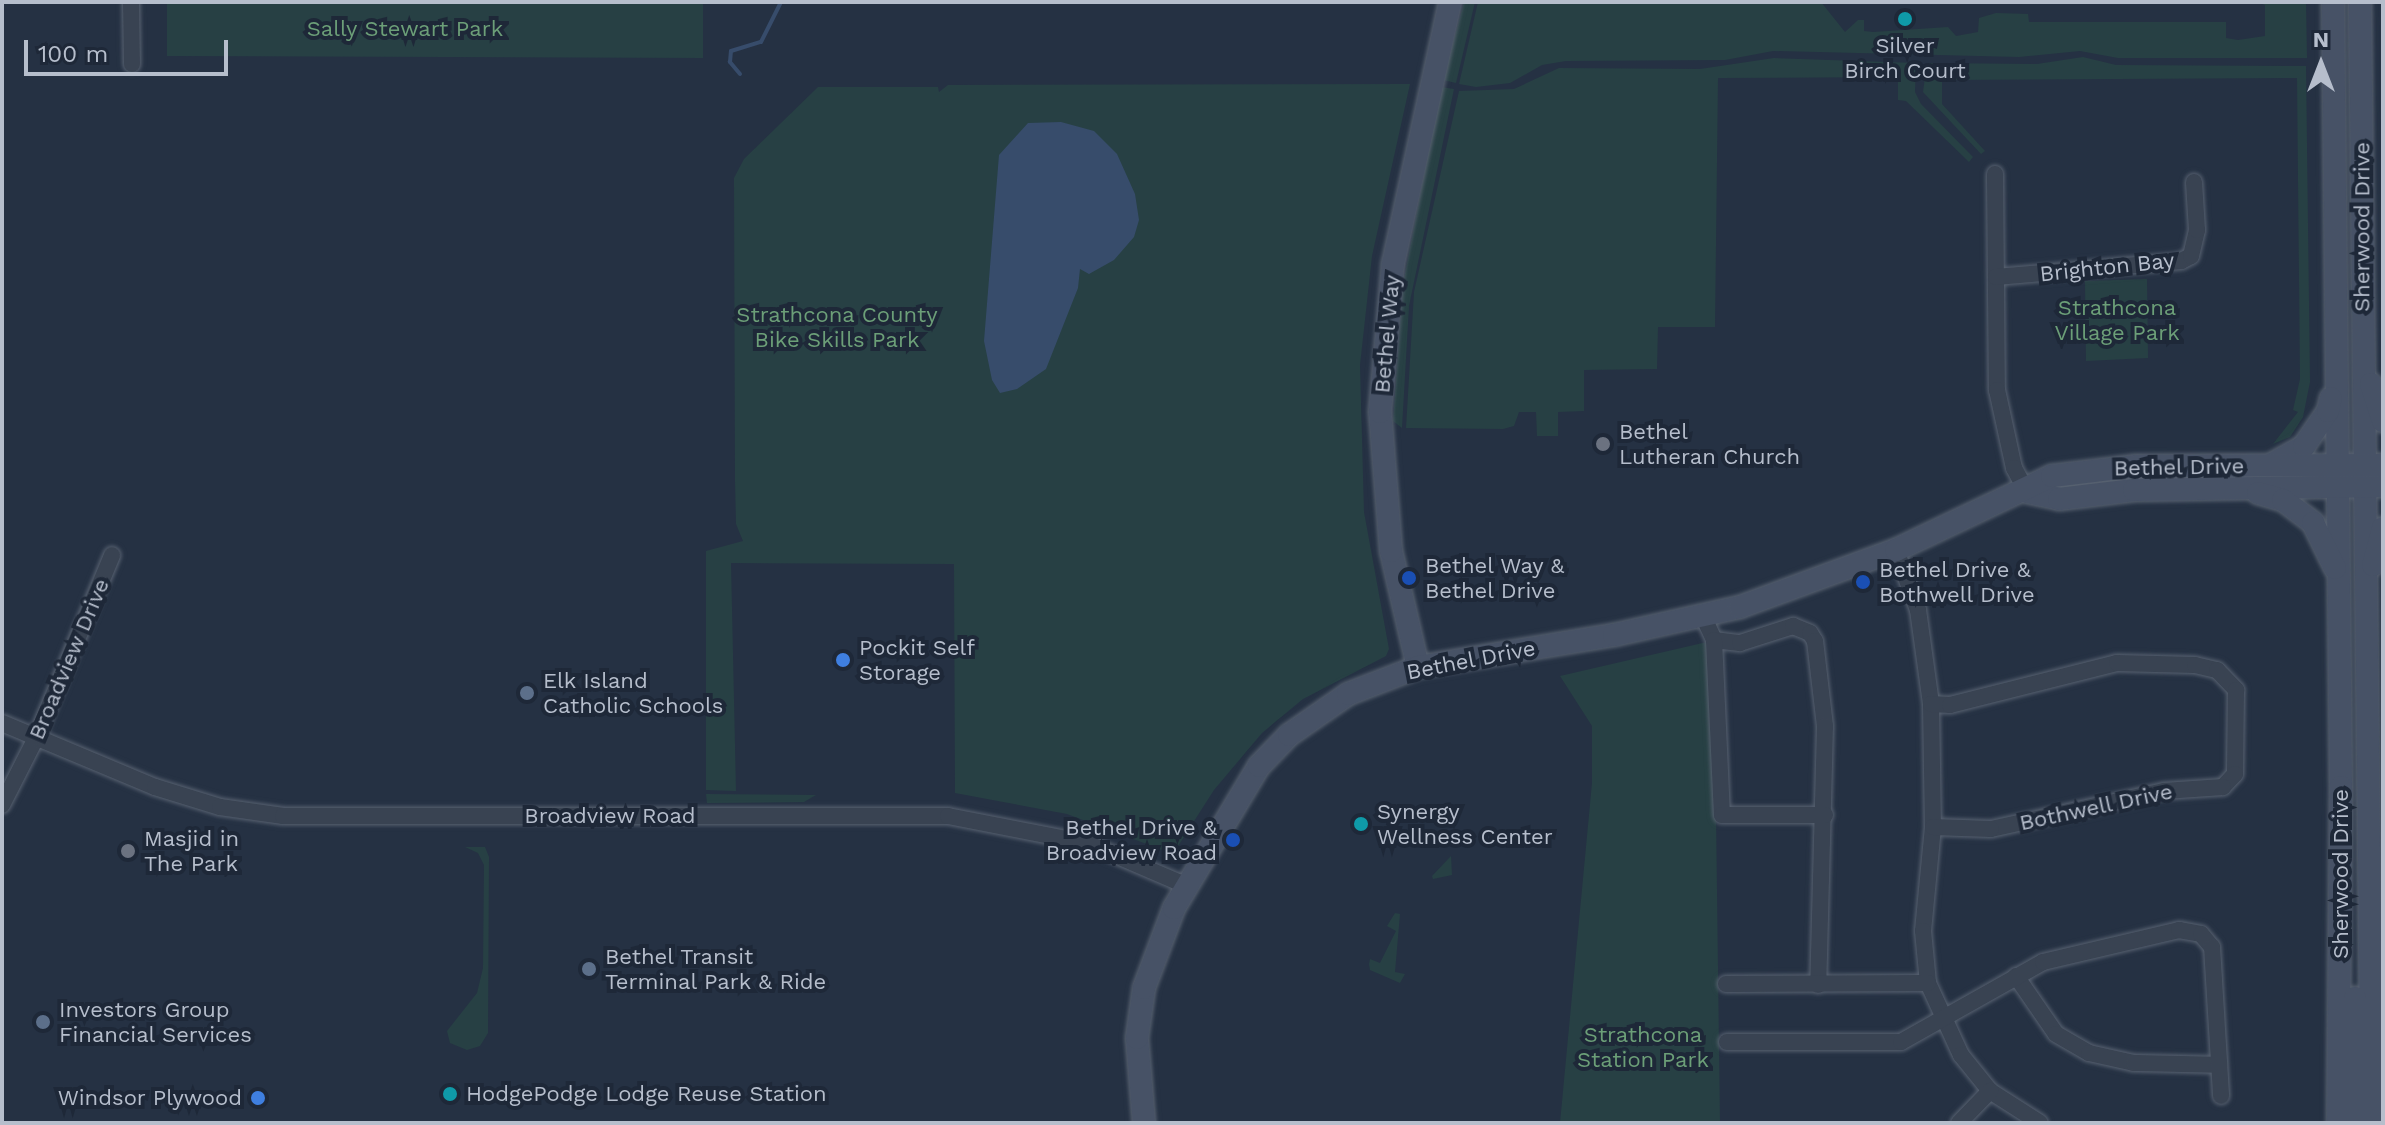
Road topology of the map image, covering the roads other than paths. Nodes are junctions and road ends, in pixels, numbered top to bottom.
1 (131, 2) edge
2 (1450, 2) edge
3 (2333, 2) edge
4 (2360, 2) edge
5 (132, 64) dead end
6 (1995, 174) dead end
7 (2194, 182) dead end
8 (1996, 277) junction
9 (2364, 366) junction
10 (2336, 373) junction
11 (2383, 421) edge
12 (2266, 466) junction
13 (2373, 475) edge
14 (2337, 476) junction
15 (2241, 488) junction
16 (2027, 492) junction
17 (2383, 528) edge
18 (1896, 550) junction
19 (112, 555) dead end
20 (2338, 575) junction
21 (2366, 593) junction
22 (1703, 616) junction
23 (1714, 640) junction
24 (1418, 667) junction
25 (1931, 704) junction
26 (2, 723) edge
27 (36, 738) junction
28 (2, 805) edge
29 (1825, 815) junction
30 (1933, 827) junction
31 (2341, 854) junction
32 (1185, 885) junction
33 (2016, 976) junction
34 (1928, 983) junction
35 (1726, 984) dead end
36 (1818, 985) junction
37 (1942, 1022) junction
38 (2340, 1040) junction
39 (1727, 1042) dead end
40 (2219, 1065) junction
41 (2371, 1074) junction
42 (1990, 1091) junction
43 (2221, 1096) dead end
44 (2383, 1103) edge
45 (1144, 1123) edge
46 (1959, 1123) edge
47 (2040, 1123) edge
48 (2320, 1123) edge
49 (2338, 1123) edge
50 (2355, 1123) edge
51 (2372, 1123) edge

1 - 5 street
2 - 24 main road, Bethel Way
3 - 10 main road, Sherwood Drive
4 - 9 main road, Sherwood Drive
6 - 8 street
7 - 8 street, Brighton Bay
8 - 16 street
9 - 11 main road
9 - 13 main road, Sherwood Drive
10 - 12 main road
10 - 14 main road, Sherwood Drive
12 - 14 main road, Bethel Drive
12 - 16 main road, Bethel Drive
13 - 14 main road
13 - 21 main road, Sherwood Drive
14 - 15 main road, Bethel Drive
14 - 20 main road, Sherwood Drive
15 - 16 main road, Bethel Drive
15 - 20 main road
16 - 18 main road, Bethel Drive
17 - 21 main road
18 - 22 main road, Bethel Drive
18 - 25 street
19 - 27 street, Broadview Drive
20 - 31 main road, Sherwood Drive
21 - 41 main road, Sherwood Drive
22 - 23 street
22 - 24 main road, Bethel Drive
23 - 29 street
23 - 29 street
24 - 32 main road, Bethel Drive
25 - 30 street
25 - 30 street, Bothwell Drive
26 - 27 street, Broadview Road
27 - 28 street, Broadview Drive
27 - 32 street, Broadview Road
29 - 36 street
30 - 34 street
31 - 38 main road, Sherwood Drive
31 - 50 main road
32 - 45 main road, Bethel Drive
33 - 37 street
33 - 40 street
33 - 40 street
34 - 36 street
34 - 37 street
35 - 36 street
37 - 39 street
37 - 42 street
38 - 48 main road
38 - 49 main road, Sherwood Drive
40 - 43 street
41 - 44 main road
41 - 51 main road, Sherwood Drive
42 - 46 street
42 - 47 street

